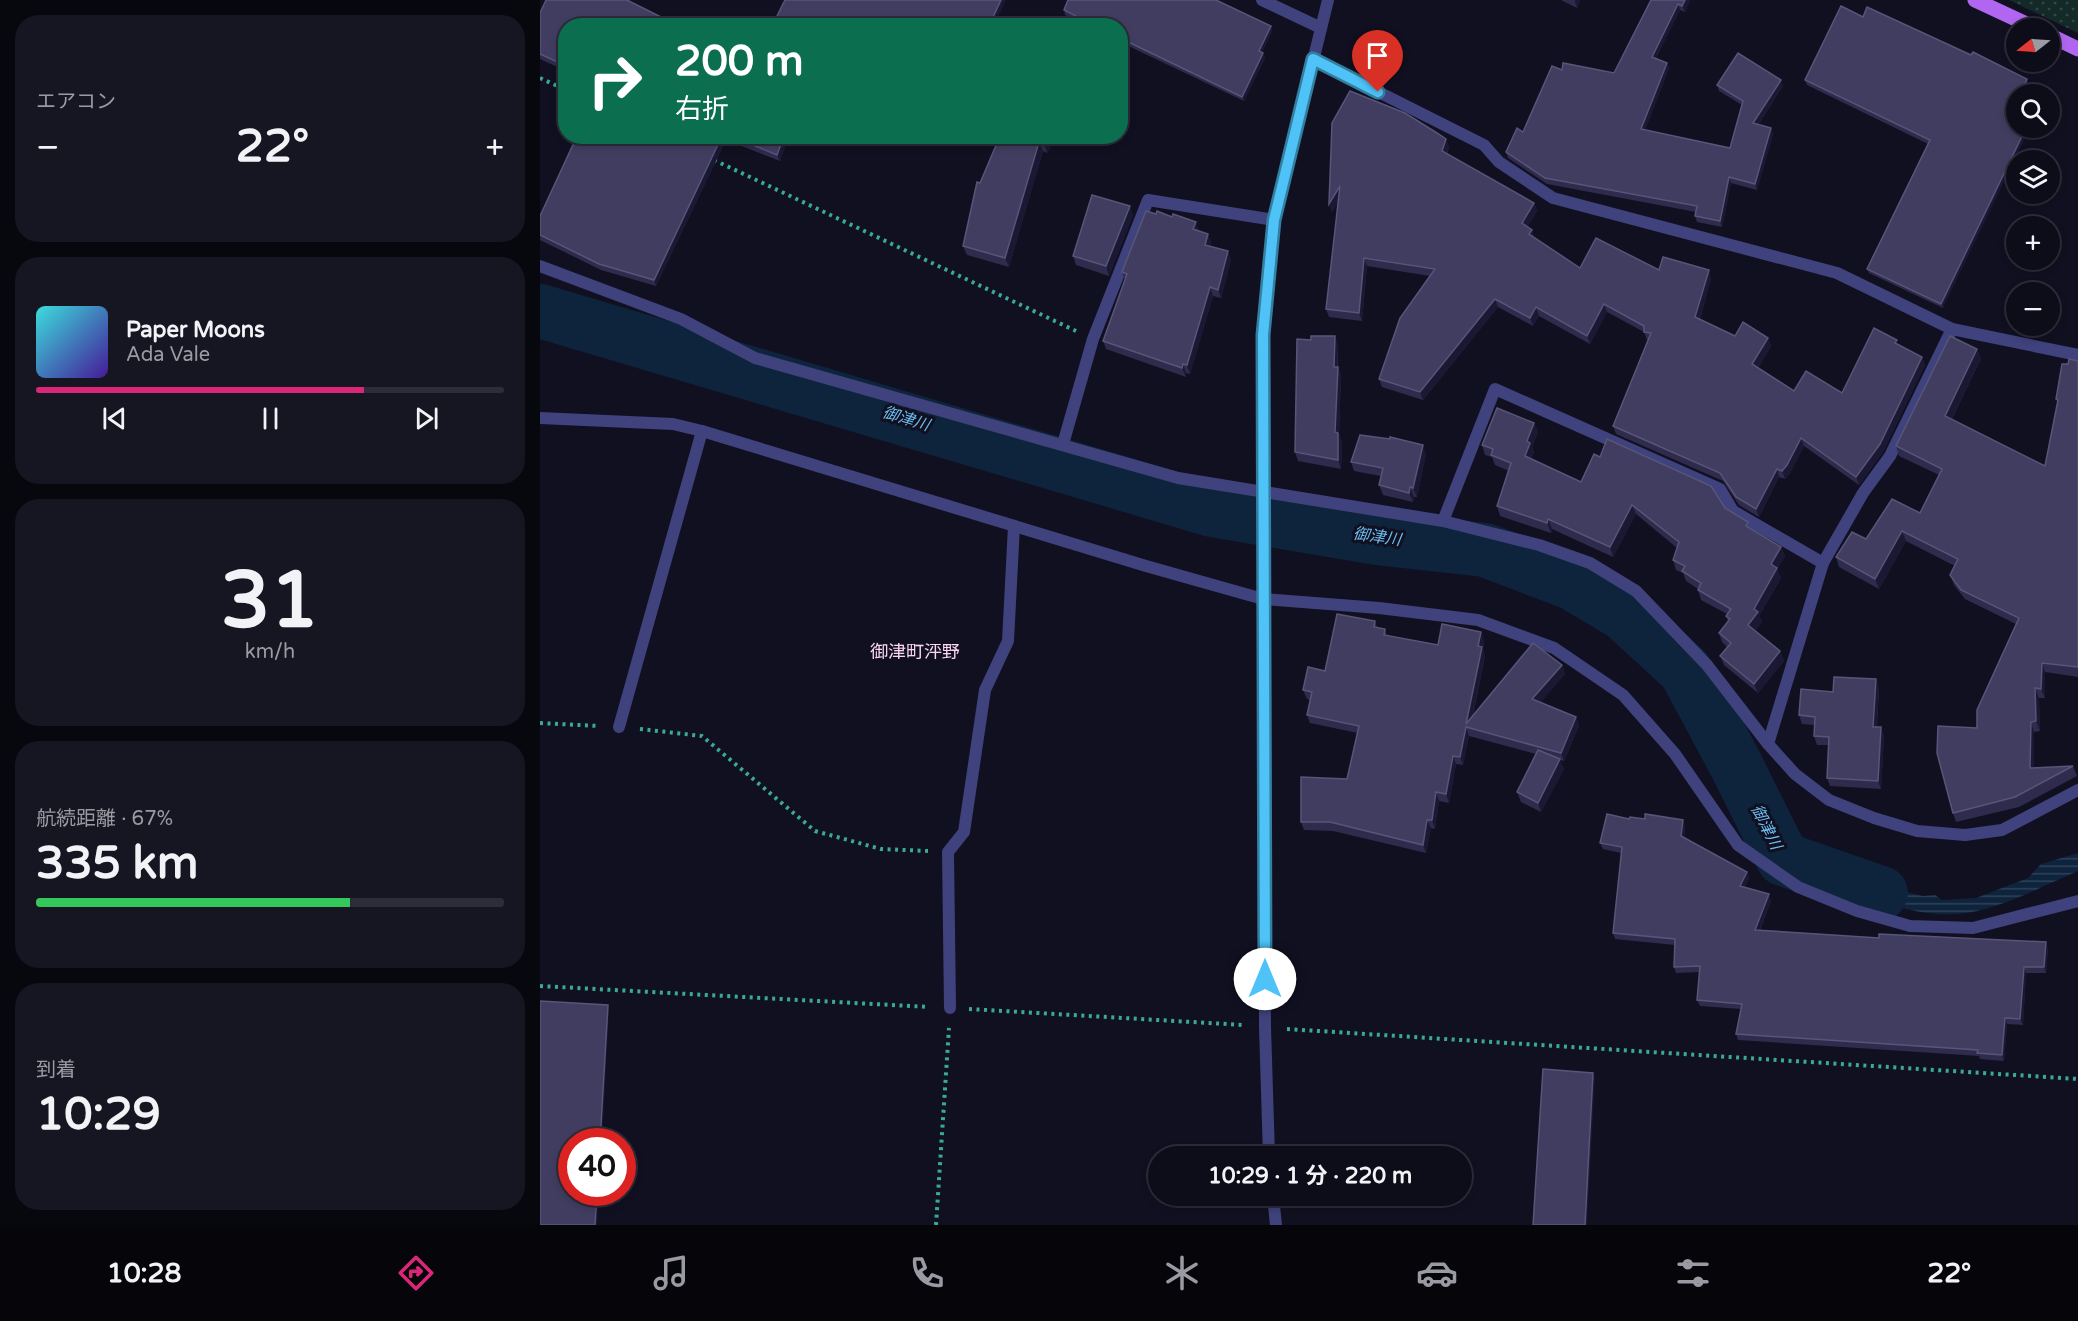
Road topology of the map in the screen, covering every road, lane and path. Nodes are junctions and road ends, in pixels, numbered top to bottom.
1 (1262, 0) edge
2 (1328, 0) edge
3 (1975, 0) edge
4 (2014, 18) edge
5 (1322, 28) junction
6 (2060, 40) edge
7 (2078, 49) edge
8 (1313, 59) junction
9 (540, 78) edge
10 (558, 86) edge
11 (707, 157) edge
12 (1274, 220) junction
13 (540, 266) edge
14 (1952, 329) junction
15 (1093, 339) junction
16 (2078, 355) edge
17 (540, 418) edge
18 (702, 431) junction
19 (1063, 444) junction
20 (1262, 498) junction
21 (1443, 521) junction
22 (1014, 526) junction
23 (1823, 563) junction
24 (1263, 595) junction
25 (540, 723) edge
26 (619, 726) junction
27 (1768, 744) junction
28 (2078, 790) edge
29 (948, 852) junction
30 (2078, 901) edge
31 (540, 986) edge
32 (950, 1008) junction
33 (1265, 1027) junction
34 (2078, 1079) edge
35 (1269, 1146) edge
36 (1274, 1206) edge
37 (936, 1225) edge
38 (1276, 1225) edge

1 - 5 street
2 - 5 street
3 - 4 main road
5 - 8 street
6 - 7 main road
8 - 12 street
8 - 14 street
9 - 10 path
11 - 15 path
12 - 15 street
12 - 20 street
13 - 19 street
14 - 16 street
14 - 23 street
15 - 19 street
17 - 18 street
18 - 22 street
18 - 26 street
19 - 20 street
20 - 21 street
20 - 24 street
21 - 23 street
21 - 27 street
22 - 24 street
22 - 29 street
23 - 27 street
24 - 30 street
24 - 33 street
25 - 26 path
26 - 29 path
27 - 28 street
29 - 32 street
31 - 32 path
32 - 33 path
32 - 37 path
33 - 34 path
33 - 35 street
36 - 38 street

